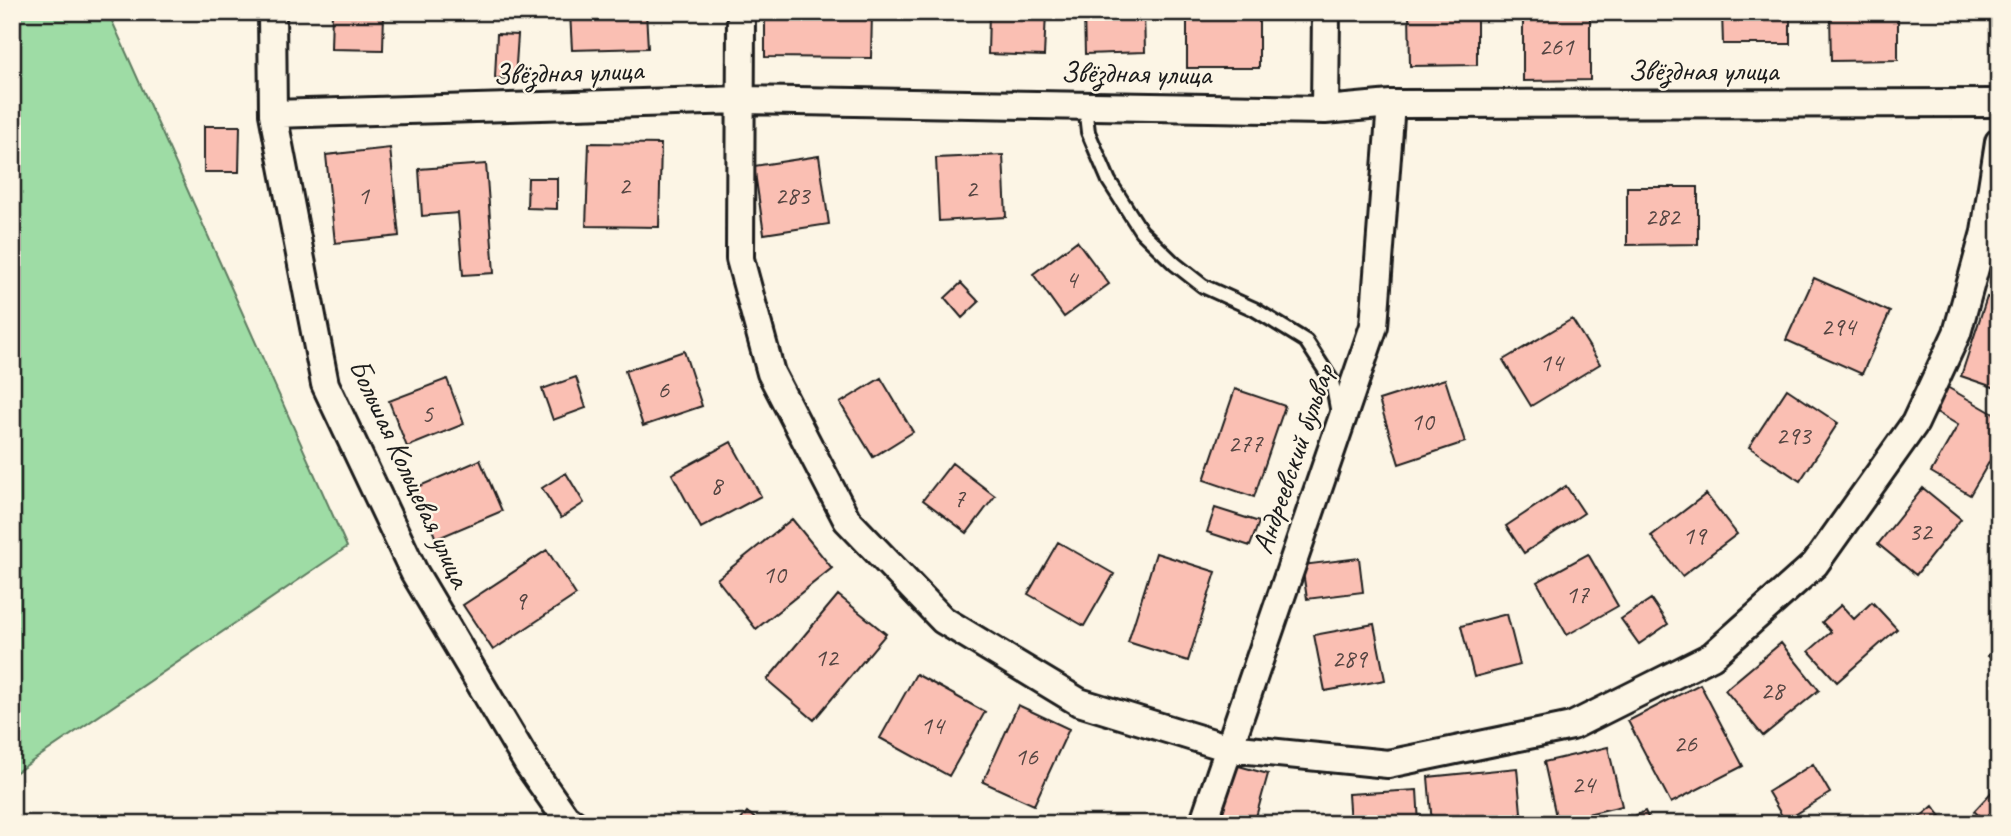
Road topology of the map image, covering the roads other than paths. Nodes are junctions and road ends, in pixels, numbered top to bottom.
1 (272, 12) edge
2 (741, 12) edge
3 (1326, 12) edge
4 (741, 100) junction
5 (1999, 103) edge
6 (1391, 104) junction
7 (1085, 106) junction
8 (1325, 110) junction
9 (273, 114) junction
10 (1999, 142) edge
11 (1340, 425) junction
12 (1229, 748) junction
13 (567, 821) edge
14 (1203, 824) edge

1 - 9 street, Большая Кольцевая улица
2 - 4 street
3 - 8 street
4 - 7 street, Звёздная улица
4 - 9 street, Звёздная улица
4 - 12 street
5 - 6 street, Звёздная улица
6 - 8 street, Звёздная улица
6 - 11 street, Андреевский бульвар
7 - 8 street, Звёздная улица
7 - 11 lane
9 - 13 street, Большая Кольцевая улица
10 - 12 street
11 - 12 street, Андреевский бульвар
12 - 14 street, Андреевский бульвар

